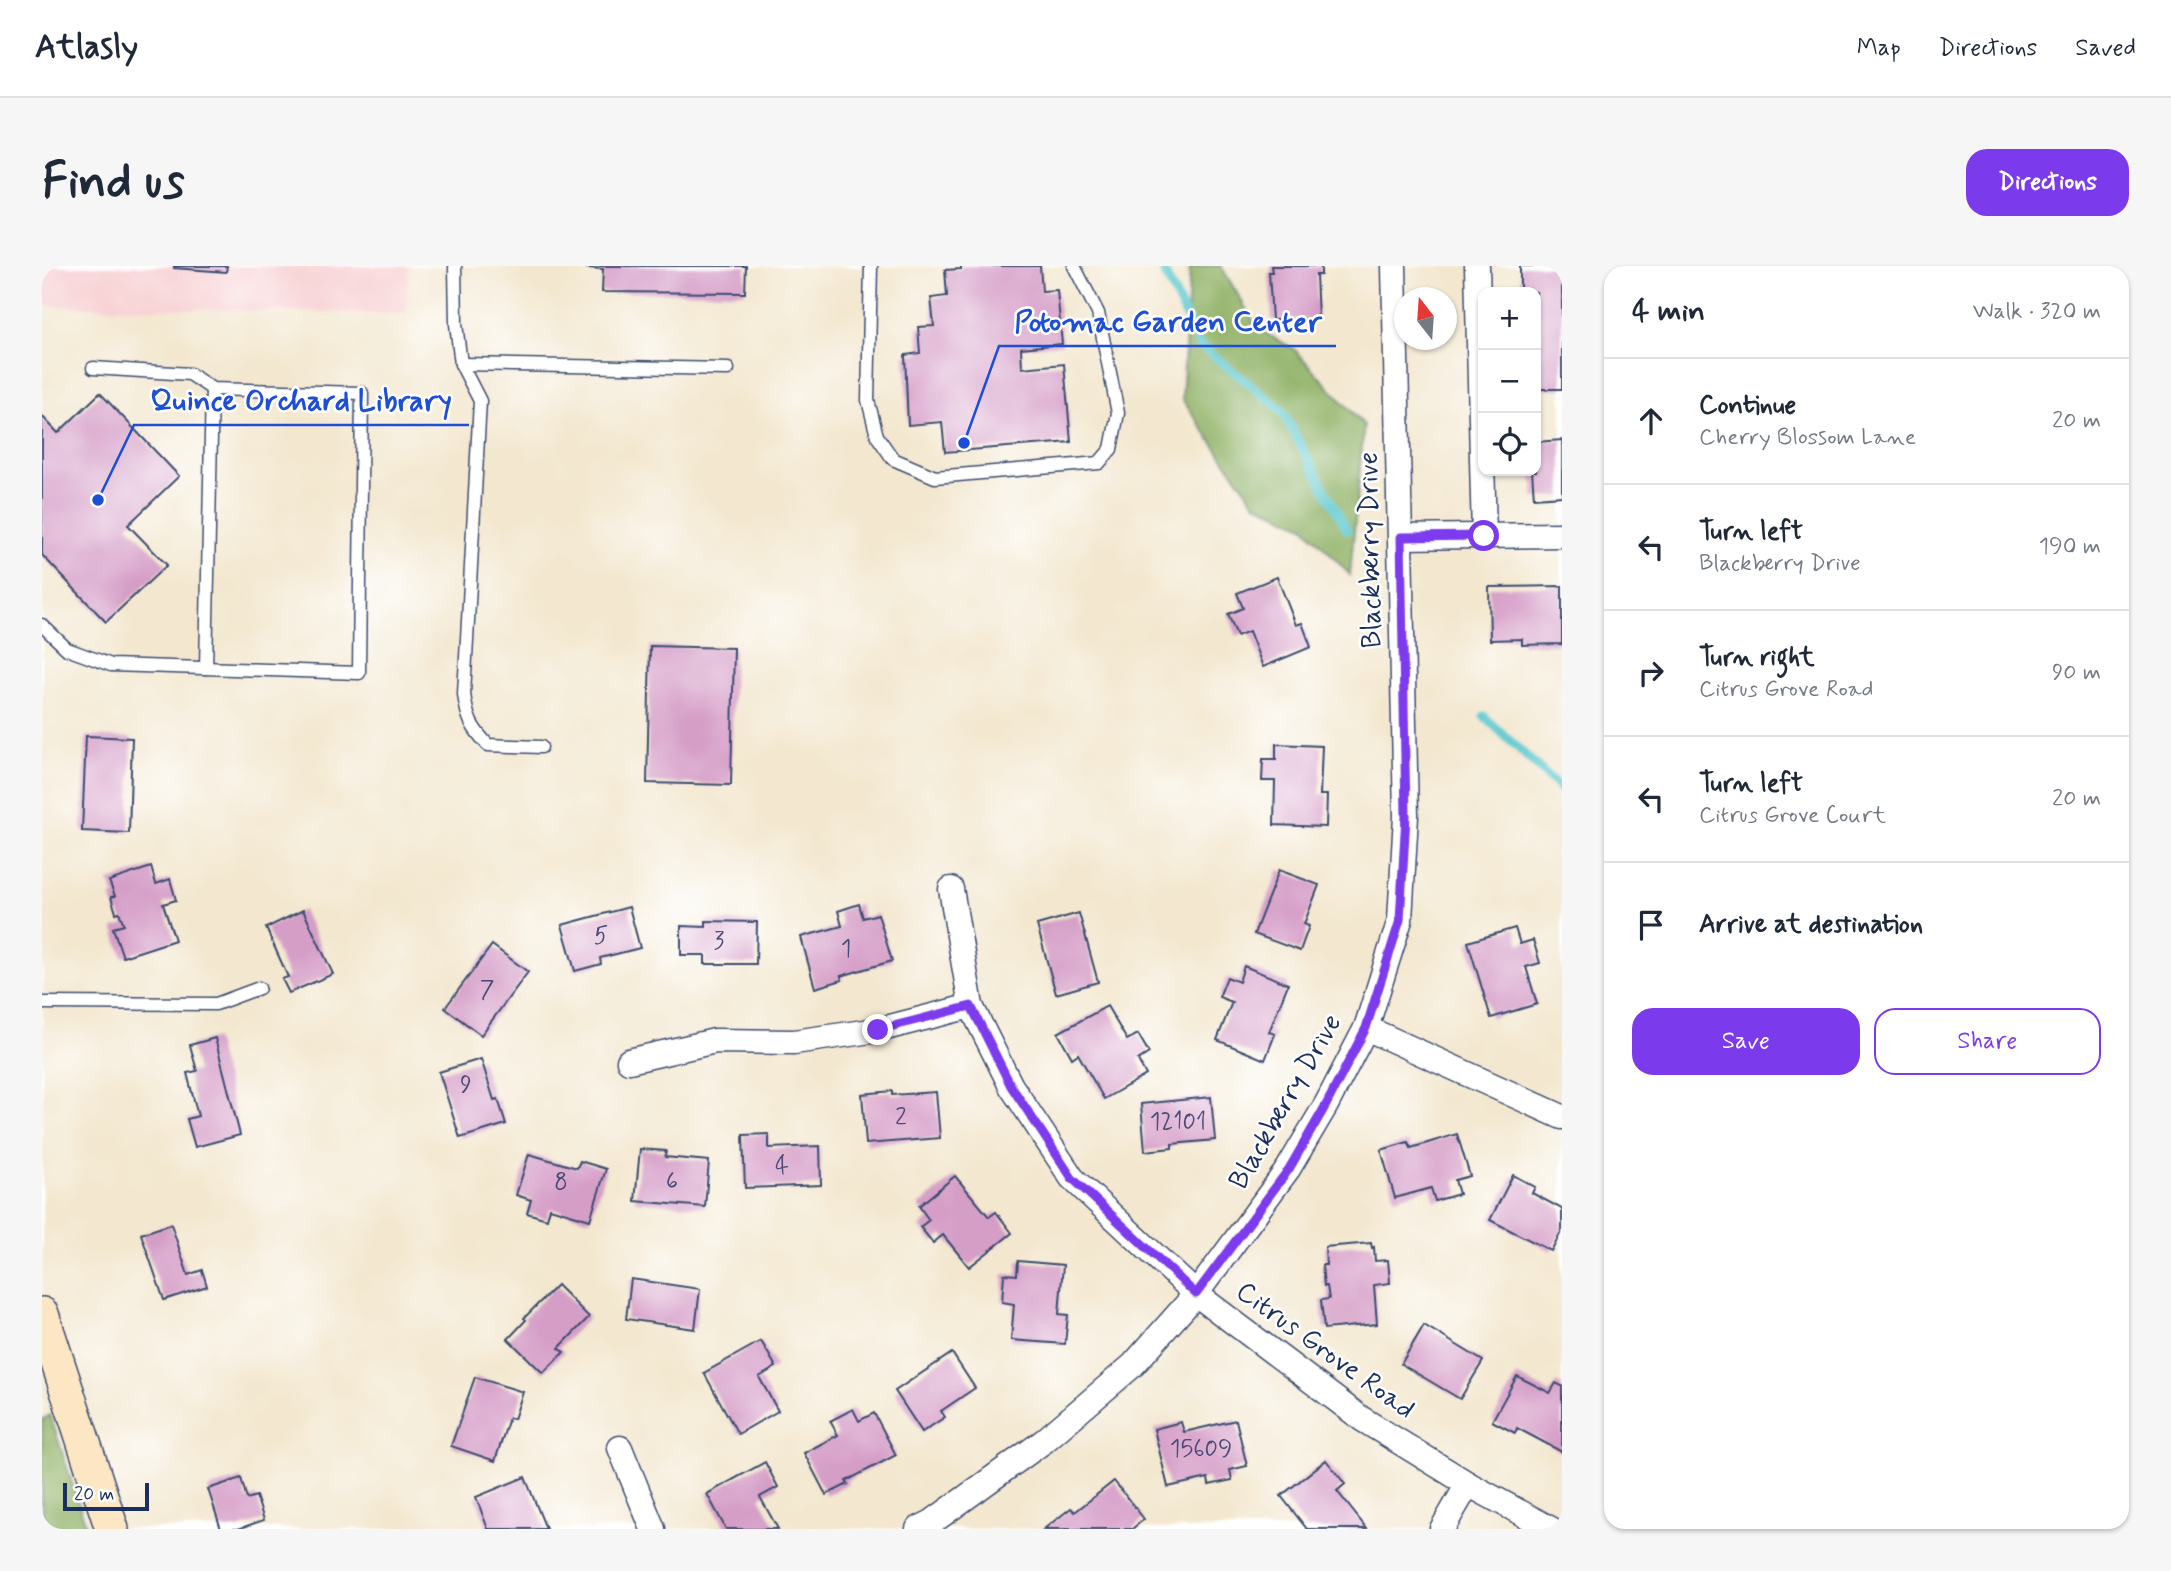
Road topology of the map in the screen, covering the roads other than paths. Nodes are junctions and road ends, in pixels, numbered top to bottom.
1 (456, 266) edge
2 (871, 266) edge
3 (1074, 266) edge
4 (1394, 266) edge
5 (1477, 266) edge
6 (461, 364) junction
7 (93, 368) dead end
8 (728, 369) dead end
9 (212, 389) junction
10 (1562, 535) edge
11 (1484, 536) junction
12 (1401, 537) junction
13 (42, 625) edge
14 (206, 668) junction
15 (541, 747) dead end
16 (951, 889) dead end
17 (259, 988) dead end
18 (42, 1003) edge
19 (971, 1006) junction
20 (1366, 1028) junction
21 (629, 1061) dead end
22 (1562, 1117) edge
23 (1196, 1294) junction
24 (42, 1314) edge
25 (620, 1448) dead end
26 (1468, 1484) junction
27 (112, 1529) edge
28 (653, 1529) edge
29 (918, 1529) edge
30 (1443, 1529) edge
31 (1551, 1529) edge

1 - 6 lane
2 - 3 lane
4 - 12 street, Blackberry Drive
5 - 11 street
6 - 8 lane
6 - 15 lane
7 - 9 lane
9 - 14 lane
9 - 14 lane
10 - 11 street
11 - 12 street
12 - 20 street, Blackberry Drive
13 - 14 lane
16 - 19 street, Citrus Grove Road
17 - 18 lane
19 - 21 street
19 - 23 street, Citrus Grove Road
20 - 22 street
20 - 23 street, Blackberry Drive
23 - 26 street, Citrus Grove Road
23 - 29 street, Blackberry Drive
24 - 27 street
25 - 28 street
26 - 30 street
26 - 31 street, Citrus Grove Road

